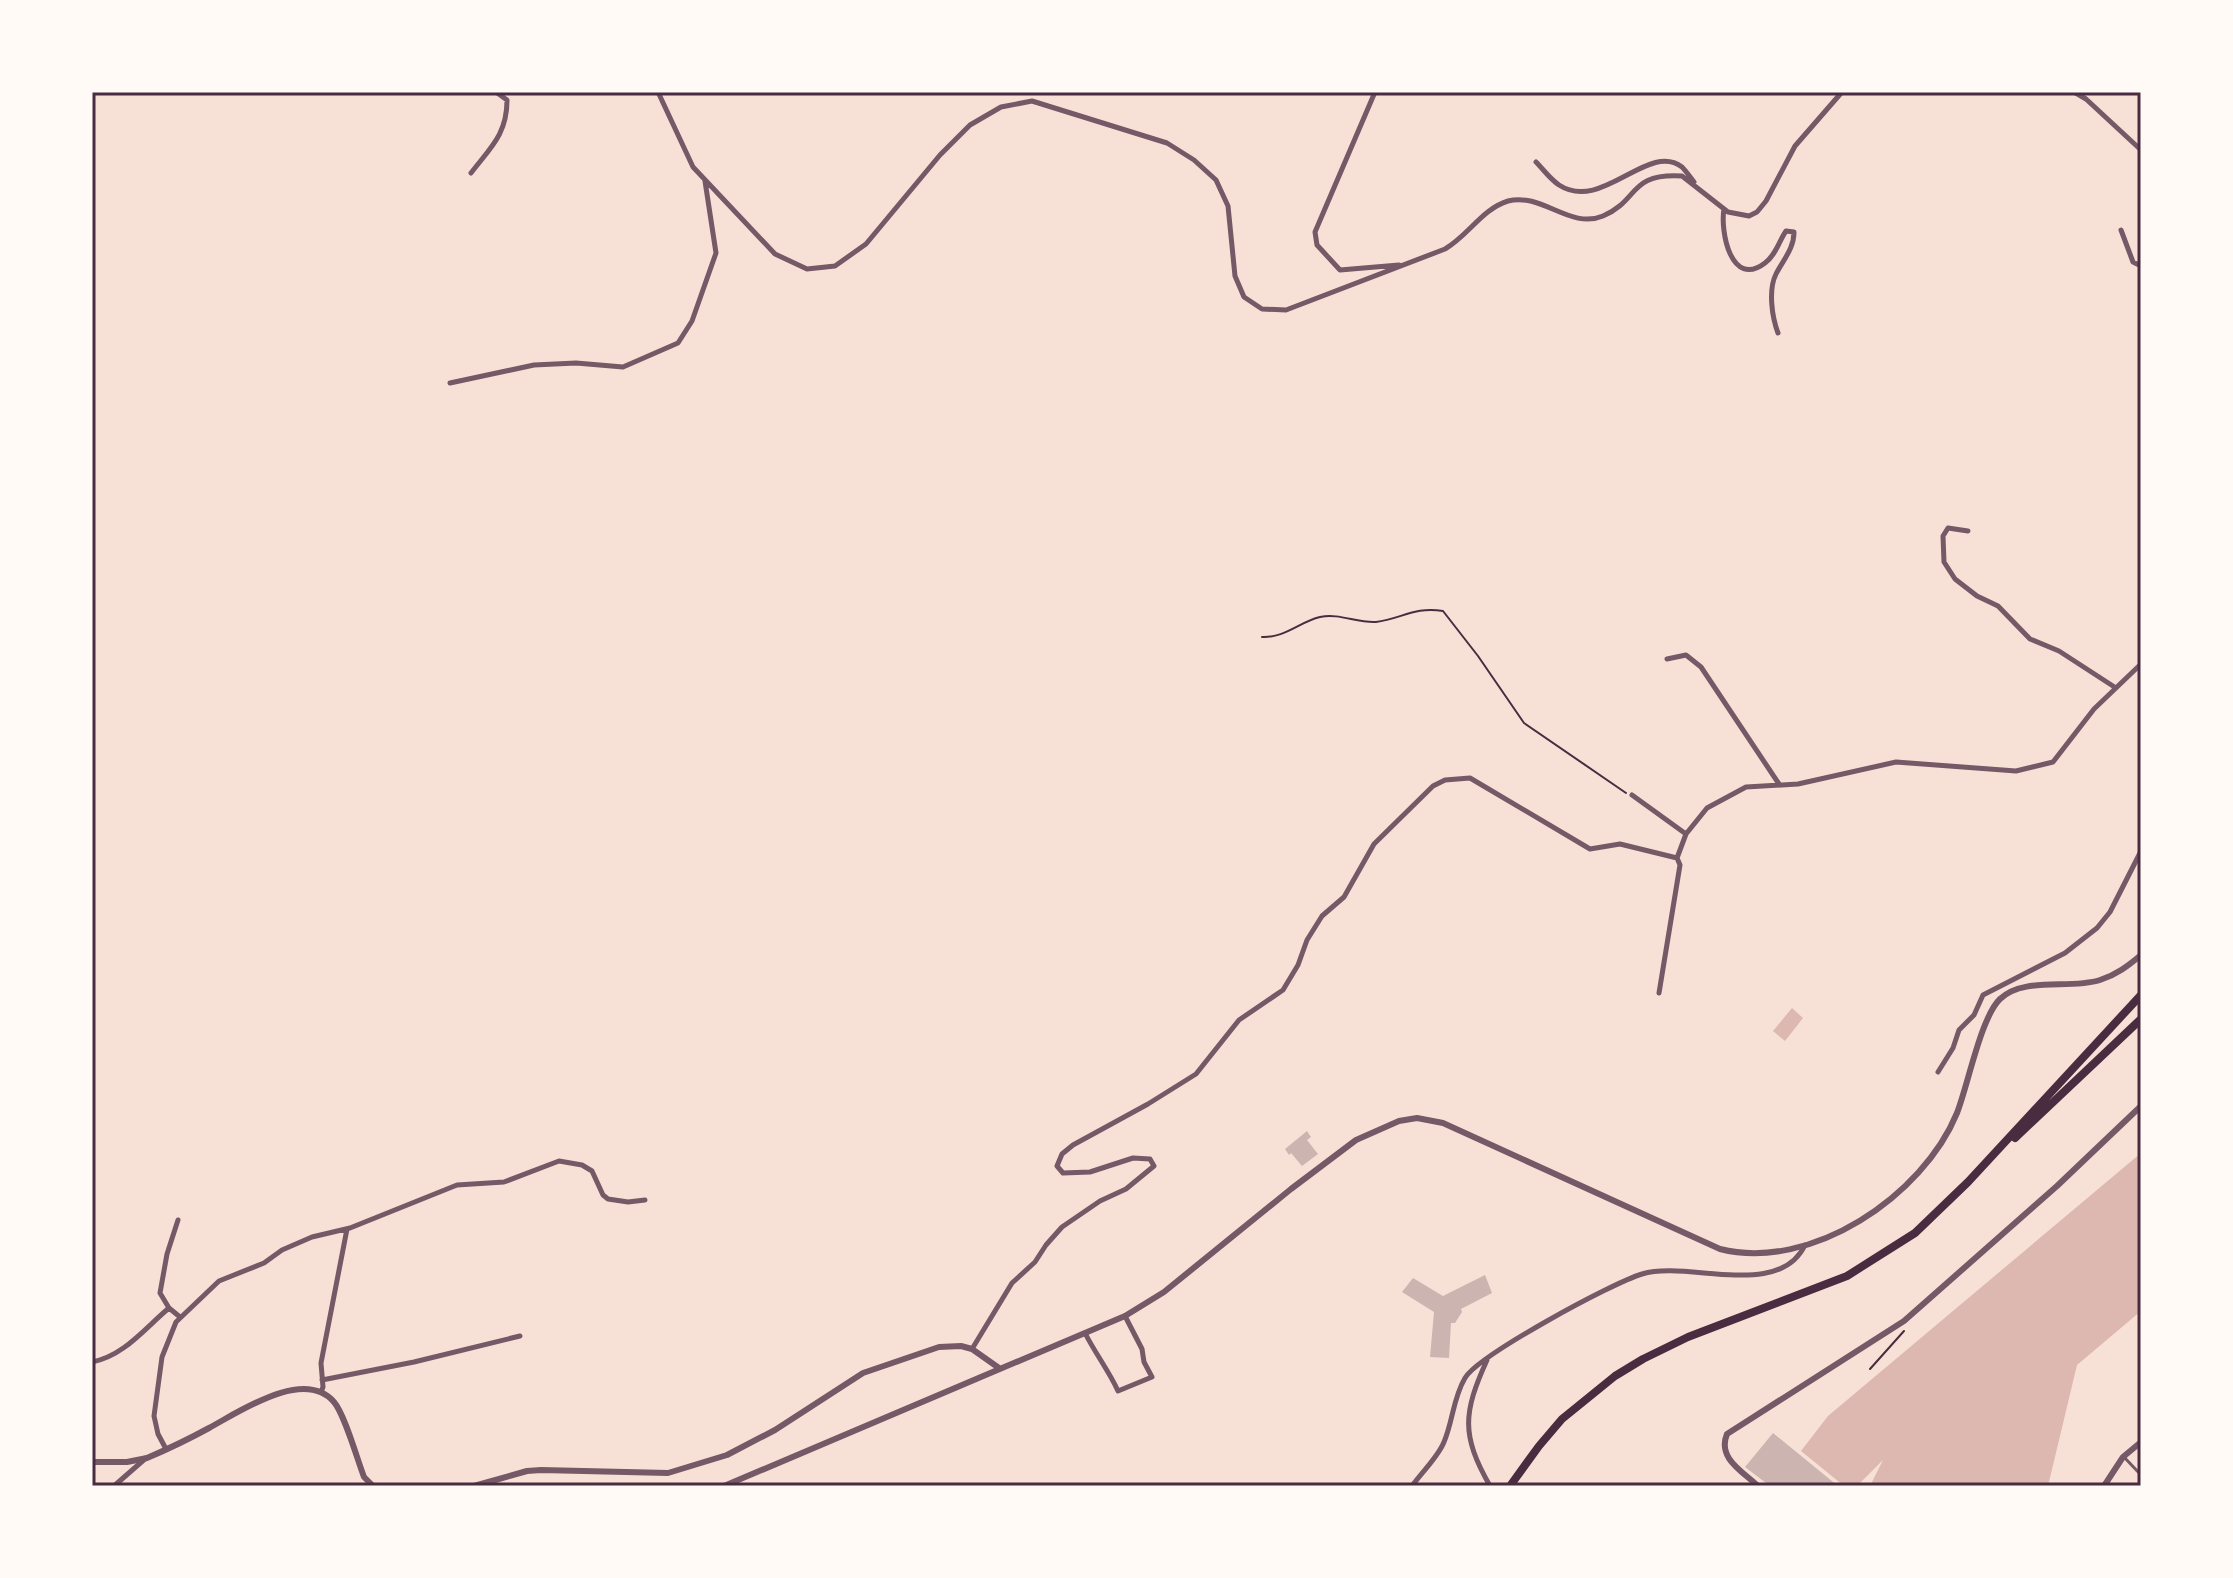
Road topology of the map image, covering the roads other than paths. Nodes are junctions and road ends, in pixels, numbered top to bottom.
1 (496, 92) edge
2 (658, 92) edge
3 (1375, 92) edge
4 (1842, 92) edge
5 (2074, 92) edge
6 (2141, 150) edge
7 (1536, 162) dead end
8 (471, 173) dead end
9 (705, 180) junction
10 (1699, 187) junction
11 (1724, 208) junction
12 (2121, 230) dead end
13 (1408, 264) junction
14 (2141, 266) edge
15 (1778, 333) dead end
16 (450, 383) dead end
17 (1968, 531) dead end
18 (1667, 659) dead end
19 (2141, 664) edge
20 (2116, 688) junction
21 (1780, 785) junction
22 (1632, 795) road end
23 (1686, 834) junction
24 (2141, 851) edge
25 (1677, 858) junction
26 (2141, 955) edge
27 (1999, 985) junction
28 (1659, 993) dead end
29 (2141, 995) edge
30 (2003, 996) junction
31 (2141, 1019) edge
32 (1938, 1072) dead end
33 (2141, 1106) edge
34 (1968, 1182) junction
35 (645, 1200) dead end
36 (178, 1220) dead end
37 (347, 1229) junction
38 (1806, 1244) junction
39 (169, 1308) junction
40 (1125, 1316) junction
41 (180, 1317) junction
42 (1085, 1333) junction
43 (520, 1336) dead end
44 (972, 1349) junction
45 (1488, 1359) junction
46 (92, 1362) edge
47 (999, 1368) junction
48 (322, 1380) junction
49 (321, 1392) junction
50 (2141, 1442) edge
51 (166, 1449) junction
52 (2123, 1457) junction
53 (147, 1458) junction
54 (92, 1462) edge
55 (2141, 1475) edge
56 (115, 1486) edge
57 (373, 1486) edge
58 (474, 1486) edge
59 (724, 1486) edge
60 (1412, 1486) edge
61 (1490, 1486) edge
62 (1510, 1486) edge
63 (1758, 1486) edge
64 (2104, 1486) edge

1 - 8 street
2 - 9 street
3 - 13 street
4 - 11 street
5 - 6 street
7 - 10 street
9 - 13 street
9 - 16 street
10 - 11 street
10 - 13 street
11 - 15 street
12 - 14 street
17 - 20 street
18 - 21 street
19 - 20 street
20 - 21 street
21 - 23 street
22 - 23 street
23 - 25 street
24 - 27 street
25 - 28 street
25 - 44 street
26 - 30 street
27 - 30 street
27 - 32 street
29 - 34 highway
30 - 38 street
31 - 34 highway
33 - 63 street
34 - 62 highway
35 - 37 street
36 - 39 street
37 - 41 street
37 - 48 street
38 - 40 street
38 - 45 street
39 - 41 street
39 - 46 street
40 - 42 street
40 - 42 street
41 - 51 street
42 - 47 street
43 - 48 street
44 - 47 street
44 - 58 street
45 - 60 street
45 - 61 street
47 - 59 street
48 - 49 street
49 - 51 street
49 - 57 street
50 - 52 street
51 - 53 street
52 - 55 lane
52 - 64 street
53 - 54 street
53 - 56 street

